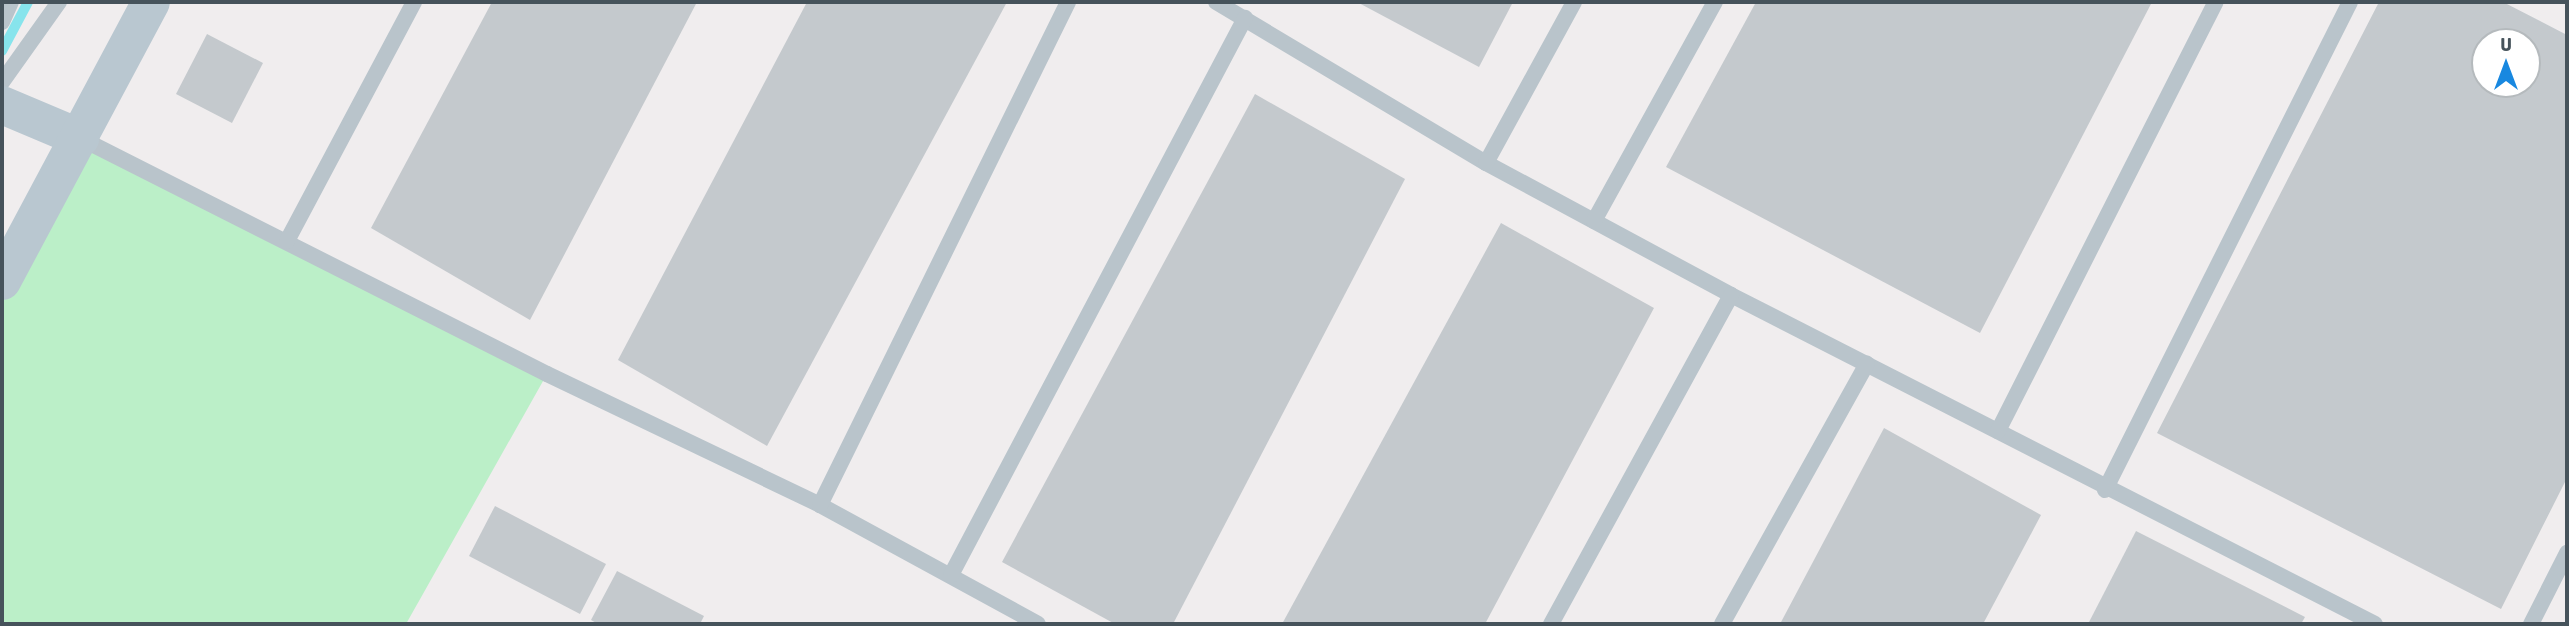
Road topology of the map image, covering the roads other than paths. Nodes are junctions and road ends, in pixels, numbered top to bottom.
1 (11, 2) edge
2 (60, 2) edge
3 (151, 2) edge
4 (414, 2) edge
5 (1068, 2) edge
6 (1216, 2) edge
7 (1574, 2) edge
8 (1715, 2) edge
9 (2216, 2) edge
10 (2350, 2) edge
11 (1245, 18) junction
12 (2, 22) edge
13 (2, 82) edge
14 (2, 105) edge
15 (80, 138) junction
16 (1486, 163) junction
17 (1594, 221) junction
18 (287, 241) junction
19 (2, 281) edge
20 (1731, 295) junction
21 (1867, 364) junction
22 (1998, 430) junction
23 (2105, 490) junction
24 (820, 505) junction
25 (2567, 554) edge
26 (951, 575) junction
27 (1038, 624) edge
28 (1551, 624) edge
29 (1722, 624) edge
30 (2375, 624) edge
31 (2531, 624) edge

1 - 12 lane
2 - 13 lane
3 - 15 street
4 - 18 lane
5 - 24 lane
6 - 11 lane
7 - 16 lane
8 - 17 lane
9 - 22 lane
10 - 23 lane
11 - 16 lane
11 - 26 lane
14 - 15 street
15 - 18 lane
15 - 19 street
16 - 17 lane
17 - 20 lane
18 - 24 lane
20 - 21 lane
20 - 28 lane
21 - 22 lane
21 - 29 lane
22 - 23 lane
23 - 30 lane
24 - 26 lane
25 - 31 lane
26 - 27 lane

